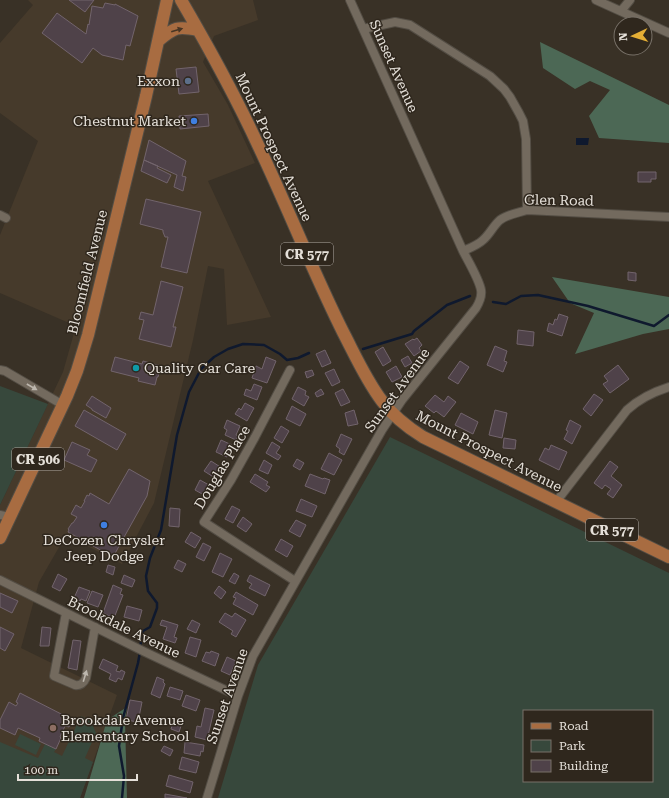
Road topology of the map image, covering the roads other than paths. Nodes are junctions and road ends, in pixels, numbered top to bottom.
1 (167, 0) edge
2 (181, 0) edge
3 (350, 0) edge
4 (596, 0) edge
5 (630, 0) edge
6 (621, 12) junction
7 (363, 29) junction
8 (198, 30) junction
9 (669, 33) edge
10 (158, 40) junction
11 (527, 210) junction
12 (669, 217) edge
13 (463, 251) junction
14 (0, 370) edge
15 (290, 370) dead end
16 (669, 387) edge
17 (63, 405) junction
18 (393, 414) junction
19 (556, 502) junction
20 (5, 516) edge
21 (0, 538) edge
22 (669, 557) edge
23 (0, 580) edge
24 (295, 581) junction
25 (66, 613) junction
26 (95, 627) junction
27 (238, 696) junction
28 (207, 798) edge

1 - 10 main road, Bloomfield Avenue / CR 506
2 - 8 main road, Mount Prospect Avenue / CR 577
3 - 7 street, Sunset Avenue
4 - 6 street
5 - 6 street
6 - 9 street
7 - 11 street
7 - 13 street, Sunset Avenue
10 -> 8 main road
8 - 18 main road, Mount Prospect Avenue / CR 577
10 - 17 main road, Bloomfield Avenue / CR 506
11 - 12 street, Glen Road
11 - 13 street, Glen Road
13 - 18 street, Sunset Avenue
14 -> 17 street
15 - 24 street, Douglas Place
16 - 19 street
17 - 20 main road, Bloomfield Avenue / CR 506
18 - 19 main road, Mount Prospect Avenue / CR 577
18 - 24 street, Sunset Avenue
19 - 22 main road, Mount Prospect Avenue / CR 577
20 - 21 main road, Bloomfield Avenue / CR 506
23 - 25 street, Brookdale Avenue
24 - 27 street, Sunset Avenue
25 - 26 street, Brookdale Avenue
25 -> 26 street
26 - 27 street, Brookdale Avenue
27 - 28 street, Sunset Avenue

